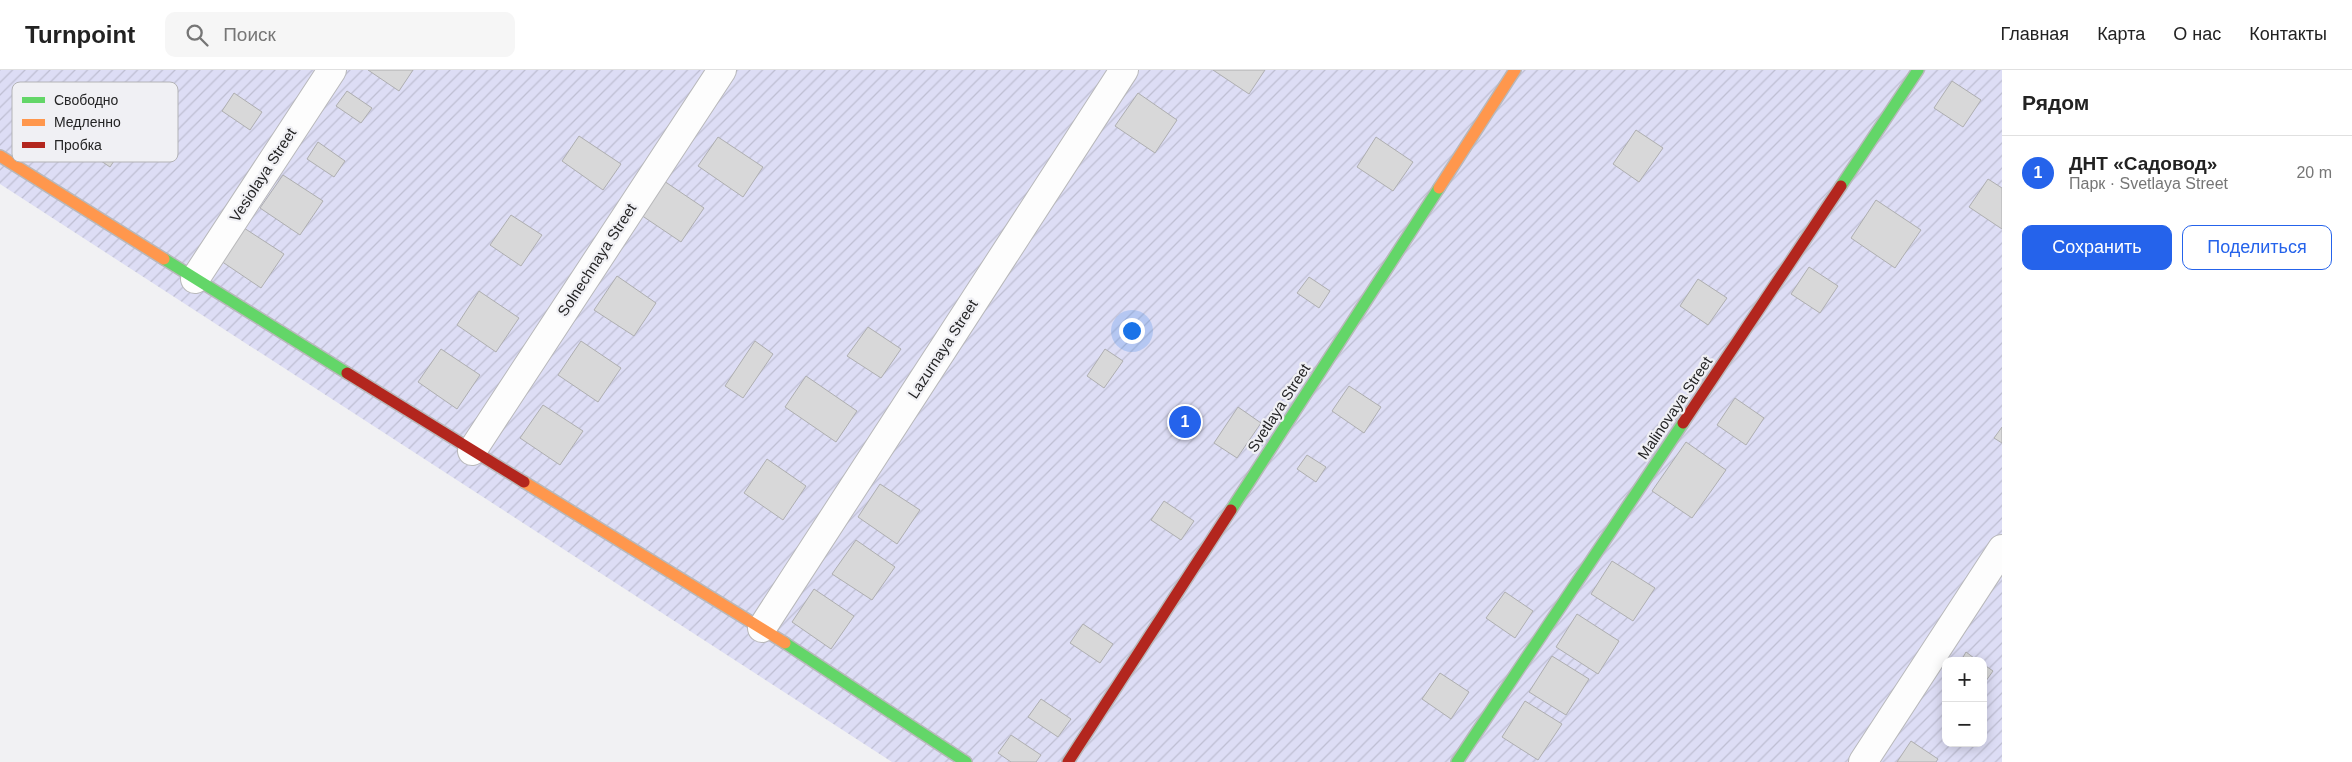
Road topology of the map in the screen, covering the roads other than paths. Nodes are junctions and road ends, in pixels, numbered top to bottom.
1 (332, 70) edge
2 (722, 70) edge
3 (1124, 70) edge
4 (1515, 70) edge
5 (1918, 70) edge
6 (0, 156) edge
7 (195, 279) junction
8 (472, 451) junction
9 (2002, 549) edge
10 (762, 628) junction
11 (966, 762) edge
12 (1068, 762) edge
13 (1457, 762) edge
14 (1863, 762) edge

1 - 7 street, Vesiolaya Street
2 - 8 street, Solnechnaya Street
3 - 10 street, Lazurnaya Street
4 - 12 street, Svetlaya Street
5 - 13 street, Malinovaya Street
6 - 7 street
7 - 8 street
8 - 10 street
9 - 14 street
10 - 11 street

